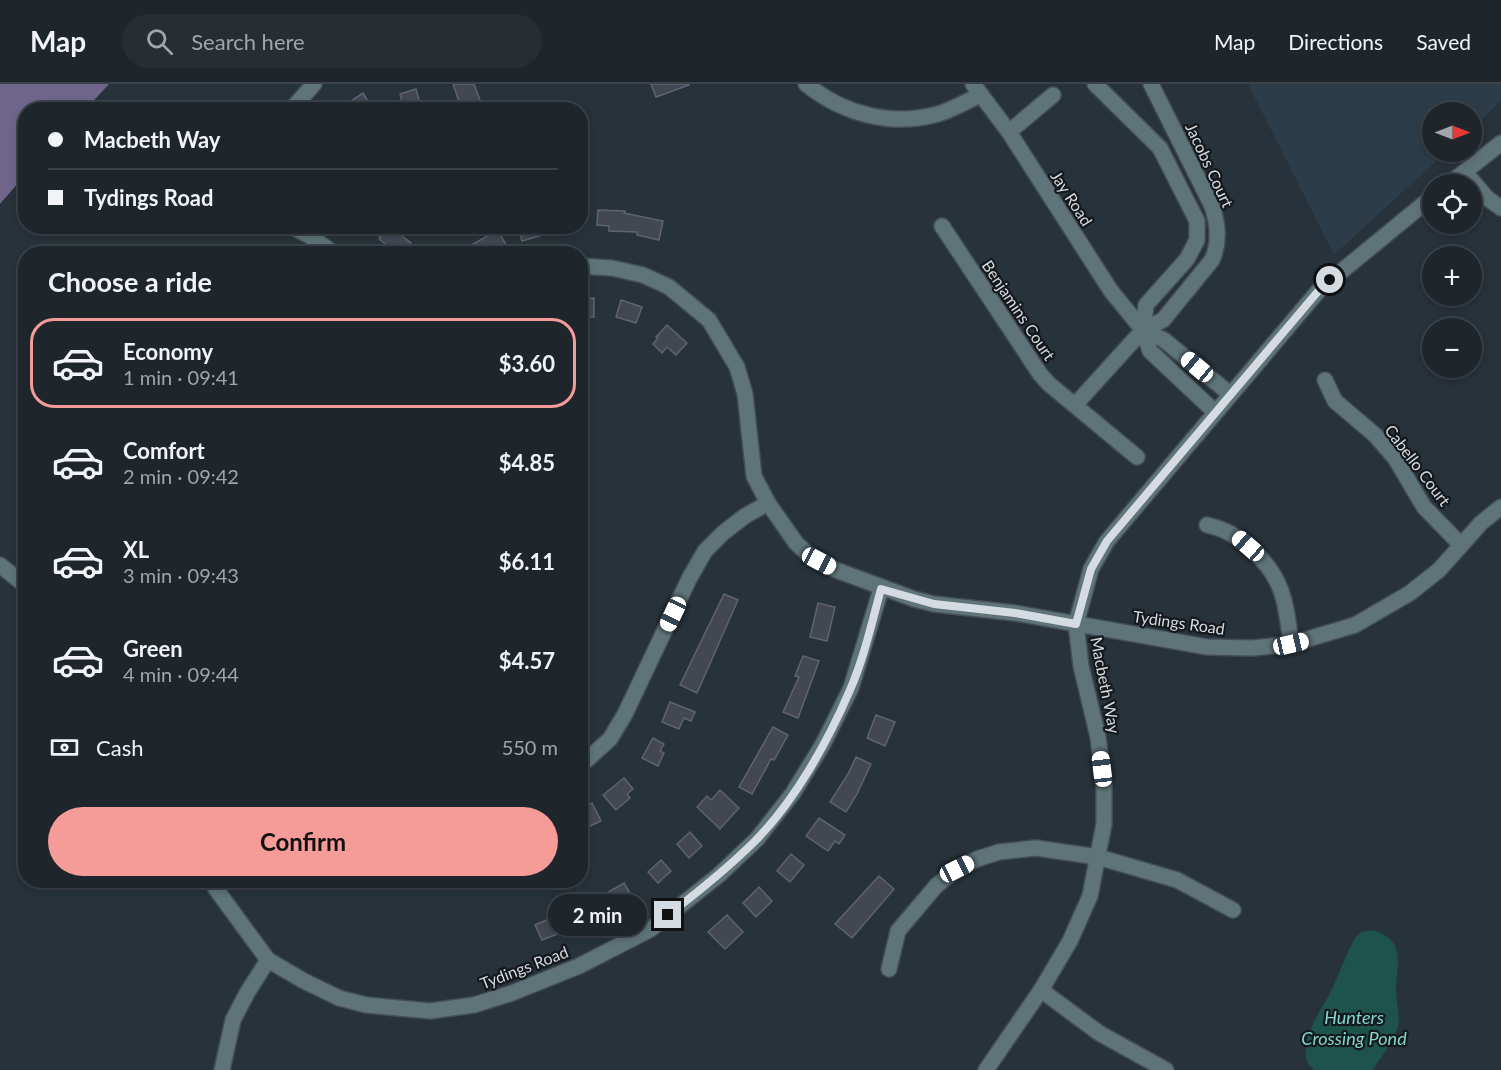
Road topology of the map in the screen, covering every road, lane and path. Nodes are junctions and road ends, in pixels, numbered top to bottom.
1 (314, 84) edge
2 (806, 84) edge
3 (1095, 84) edge
4 (1151, 84) edge
5 (977, 89) edge
6 (1053, 95) dead end
7 (298, 102) edge
8 (1009, 132) junction
9 (1501, 143) edge
10 (1465, 172) junction
11 (1462, 174) edge
12 (1422, 205) edge
13 (1501, 208) edge
14 (942, 226) dead end
15 (306, 234) edge
16 (324, 246) edge
17 (588, 266) edge
18 (1143, 330) junction
19 (1325, 380) dead end
20 (1230, 394) junction
21 (1075, 405) junction
22 (1215, 412) junction
23 (1137, 457) dead end
24 (768, 503) junction
25 (1501, 507) edge
26 (1207, 525) dead end
27 (1461, 546) junction
28 (0, 565) edge
29 (18, 580) edge
30 (881, 589) junction
31 (1076, 624) junction
32 (1291, 644) junction
33 (588, 759) edge
34 (1098, 857) junction
35 (216, 888) edge
36 (1233, 910) dead end
37 (268, 960) junction
38 (889, 969) dead end
39 (1041, 990) junction
40 (222, 1070) edge
41 (986, 1070) edge
42 (1166, 1070) edge

1 - 7 street
2 - 5 street
3 - 18 street
4 - 18 street, Jacobs Court
5 - 8 street, Jay Road
6 - 8 street
8 - 18 street, Jay Road
9 - 10 street
10 - 11 street
10 - 13 street
12 - 20 street, Macbeth Way
14 - 21 street, Benjamins Court
15 - 16 street
17 - 24 street, Tydings Road
18 - 20 street, Jay Road
18 - 21 street
18 - 22 street, Jay Road
19 - 27 street, Cabello Court
20 - 22 street, Macbeth Way
21 - 23 street, Benjamins Court
22 - 31 street, Macbeth Way
24 - 30 street, Tydings Road
24 - 33 street
25 - 27 street, Tydings Road
26 - 32 street
27 - 32 street, Tydings Road
28 - 29 street
30 - 31 street, Tydings Road
30 - 37 street, Tydings Road
31 - 32 street, Tydings Road
31 - 34 street, Macbeth Way
34 - 36 street
34 - 38 street
34 - 39 street, Macbeth Way
35 - 37 street, Tydings Road
37 - 40 street
39 - 41 street, Macbeth Way
39 - 42 street

